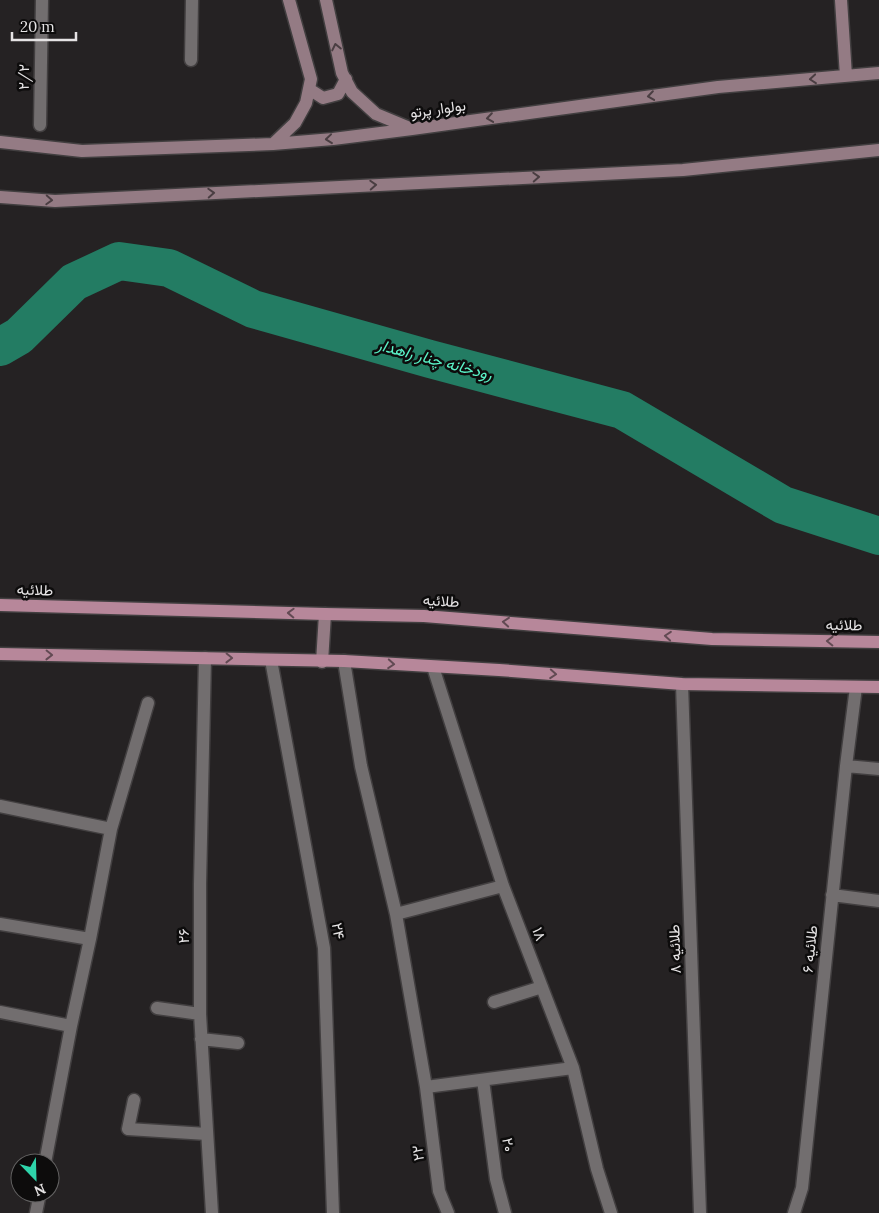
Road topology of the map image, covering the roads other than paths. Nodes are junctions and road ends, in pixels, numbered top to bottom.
1 (42, 0) edge
2 (192, 0) edge
3 (289, 0) edge
4 (326, 0) edge
5 (841, 0) edge
6 (191, 60) dead end
7 (879, 73) edge
8 (846, 76) junction
9 (346, 79) junction
10 (309, 89) junction
11 (40, 125) dead end
12 (412, 129) junction
13 (0, 142) edge
14 (272, 144) junction
15 (879, 150) edge
16 (0, 197) edge
17 (0, 605) edge
18 (325, 614) junction
19 (879, 642) edge
20 (0, 654) edge
21 (205, 658) junction
22 (271, 660) junction
23 (344, 661) junction
24 (322, 662) junction
25 (433, 667) junction
26 (682, 684) junction
27 (856, 687) junction
28 (879, 687) edge
29 (148, 703) dead end
30 (846, 766) junction
31 (879, 769) edge
32 (0, 806) edge
33 (111, 829) junction
34 (503, 886) junction
35 (832, 895) junction
36 (879, 901) edge
37 (396, 914) junction
38 (0, 924) edge
39 (90, 939) junction
40 (542, 987) junction
41 (494, 1002) dead end
42 (157, 1008) dead end
43 (0, 1012) edge
44 (200, 1014) junction
45 (71, 1026) junction
46 (201, 1039) junction
47 (238, 1043) dead end
48 (573, 1068) junction
49 (483, 1080) junction
50 (426, 1087) junction
51 (134, 1100) dead end
52 (207, 1134) junction
53 (47, 1153) edge
54 (212, 1213) edge
55 (333, 1213) edge
56 (448, 1213) edge
57 (505, 1213) edge
58 (611, 1213) edge
59 (700, 1213) edge
60 (794, 1213) edge

1 - 11 street, ۲/۲
2 - 6 street
3 - 10 main road
9 -> 4 main road
5 - 8 main road
7 - 8 main road, بولوار پرتو
8 -> 12 main road, بولوار پرتو
9 - 10 main road
9 - 12 main road
10 - 14 main road
12 -> 14 main road, بولوار پرتو
13 - 14 main road, بولوار پرتو
16 -> 15 main road
18 -> 17 main road, طلائیه
19 -> 18 main road, طلائیه
18 - 24 main road
20 -> 21 main road
21 -> 22 main road
21 - 44 street, ۲۶
22 - 24 main road
22 - 55 street, ۲۴
23 - 24 main road
23 -> 25 main road
23 - 37 street, ۲۲
25 -> 26 main road
25 - 34 street, ۱۸
26 - 27 main road
26 - 59 street, طلائیه ۸
27 - 28 main road
27 - 30 street, طلائیه ۶
29 - 33 street
30 - 31 street
30 - 35 street, طلائیه ۶
32 - 33 street
33 - 39 street
34 - 37 street
34 - 40 street, ۱۸
35 - 36 street
35 - 60 street, طلائیه ۶
37 - 50 street, ۲۲
38 - 39 street
39 - 45 street
40 - 41 street
40 - 48 street, ۱۸
42 - 44 street
43 - 45 street
44 - 46 street, ۲۶
45 - 53 street
46 - 47 street
46 - 52 street, ۲۶
48 - 49 street
48 - 58 street, ۱۸
49 - 50 street
49 - 57 street, ۲۰
50 - 56 street, ۲۲
51 - 52 street
52 - 54 street, ۲۶

